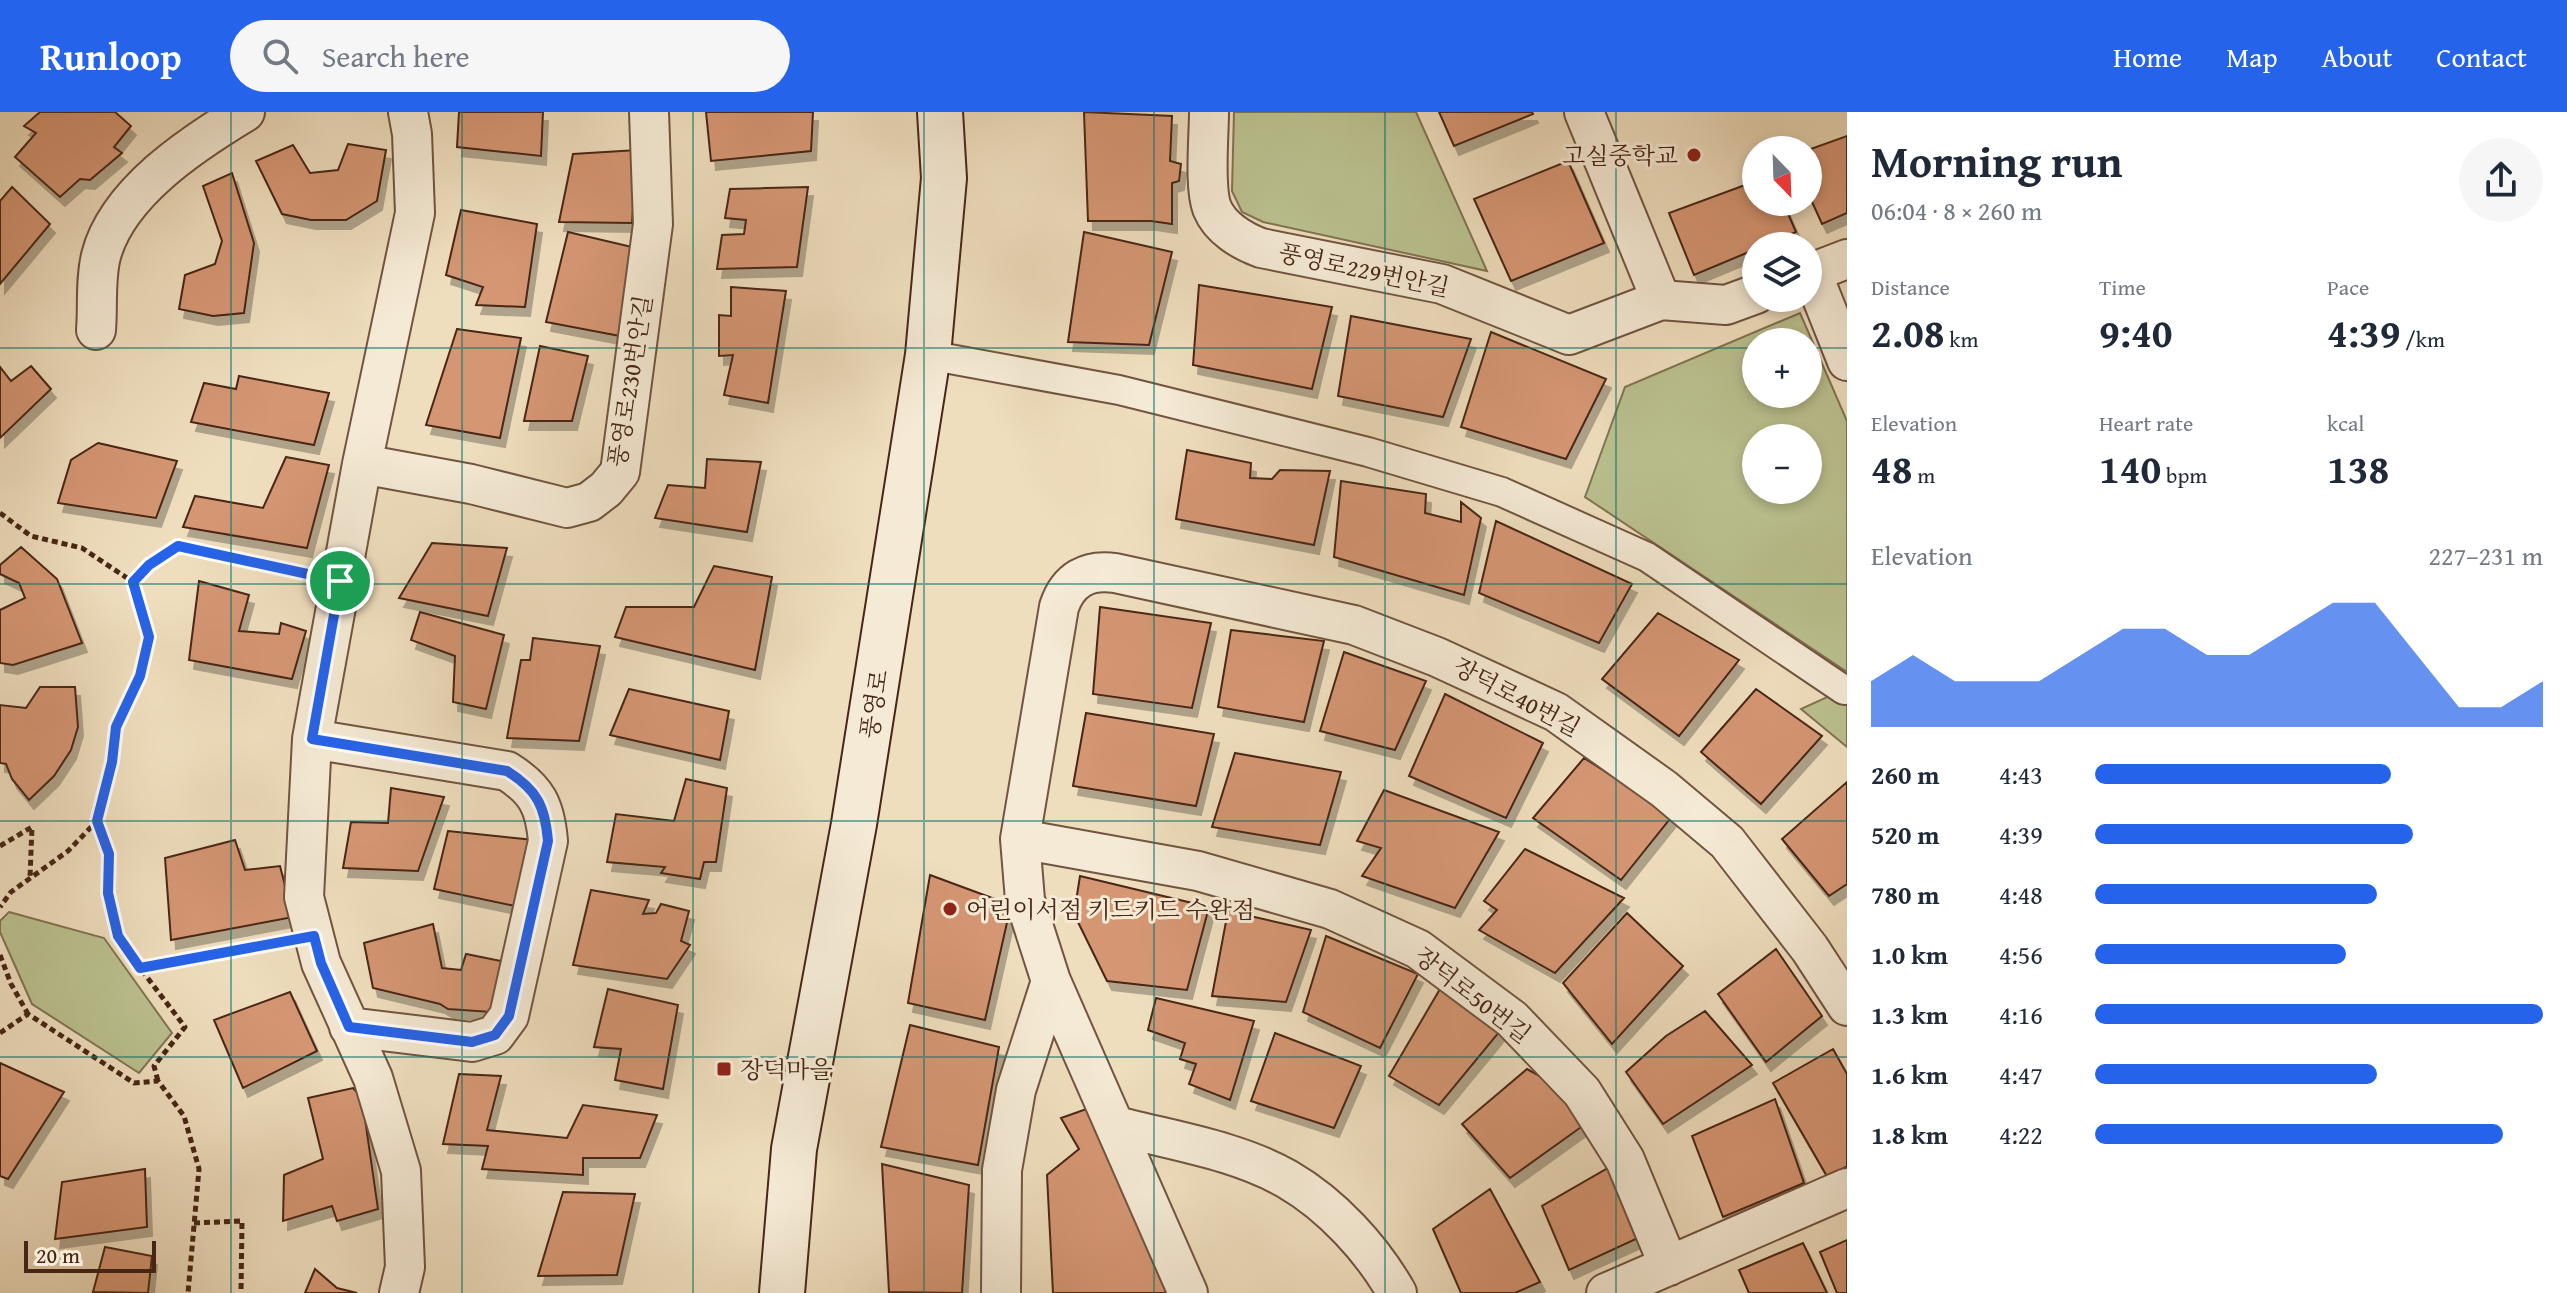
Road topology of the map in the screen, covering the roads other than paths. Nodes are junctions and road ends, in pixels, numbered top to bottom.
1 (245, 112) edge
2 (408, 112) edge
3 (649, 112) edge
4 (940, 112) edge
5 (1209, 112) edge
6 (1584, 112) edge
7 (1847, 259) edge
8 (1822, 269) edge
9 (1742, 299) edge
10 (1661, 300) junction
11 (1822, 302) edge
12 (96, 330) dead end
13 (928, 355) junction
14 (1847, 361) edge
15 (362, 464) junction
16 (1844, 690) dead end
17 (312, 739) junction
18 (1020, 839) junction
19 (1051, 981) junction
20 (1847, 1006) edge
21 (349, 1027) junction
22 (1117, 1126) junction
23 (1847, 1188) edge
24 (1669, 1266) junction
25 (399, 1293) edge
26 (782, 1293) edge
27 (1001, 1293) edge
28 (1188, 1293) edge
29 (1397, 1293) edge
30 (1606, 1293) edge

1 - 12 street
2 - 15 street
3 - 15 street, 풍영로230번안길
4 - 13 main road, 풍영로
5 - 10 street, 풍영로229번안길
6 - 10 street
7 - 8 street
9 - 10 street, 풍영로229번안길
11 - 14 street
13 - 16 street
13 - 26 main road, 풍영로
15 - 17 street
17 - 21 street
17 - 21 street
18 - 19 street
18 - 20 street, 장덕로40번길
18 - 24 street, 장덕로50번길
19 - 22 street
19 - 27 street
21 - 25 street
22 - 28 street
22 - 29 street
23 - 24 street
24 - 30 street

